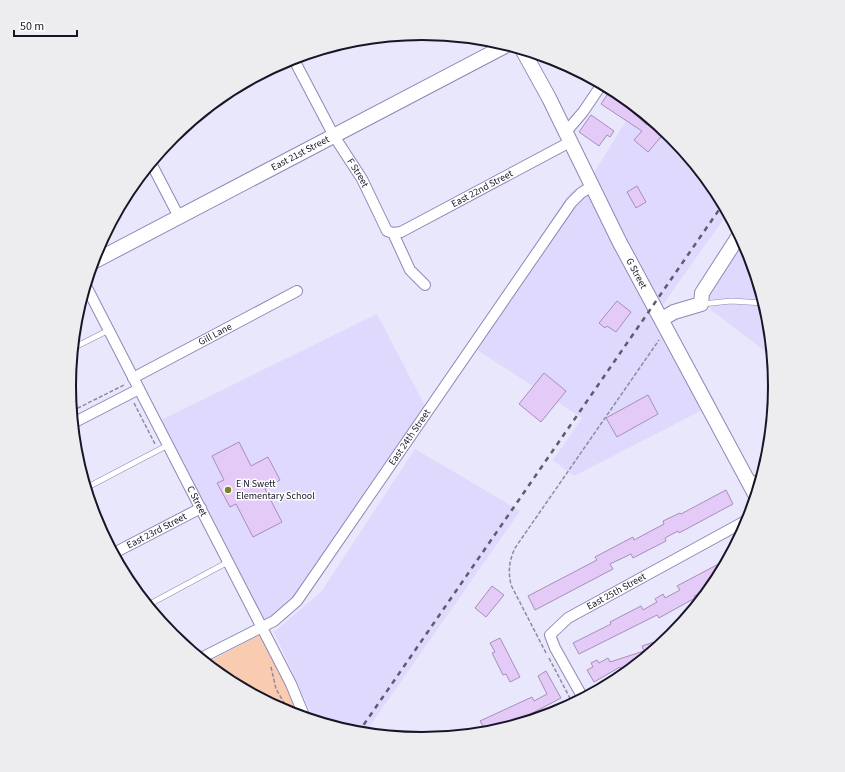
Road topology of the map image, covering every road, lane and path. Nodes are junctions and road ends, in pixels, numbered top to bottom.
1 (499, 49) edge
2 (525, 56) edge
3 (296, 64) edge
4 (599, 88) edge
5 (334, 136) junction
6 (568, 137) junction
7 (154, 168) edge
8 (592, 186) junction
9 (179, 217) junction
10 (393, 233) junction
11 (736, 240) edge
12 (102, 257) edge
13 (425, 285) dead end
14 (89, 292) edge
15 (297, 292) dead end
16 (759, 303) edge
17 (701, 304) junction
18 (662, 319) junction
19 (109, 330) junction
20 (660, 337) dead end
21 (79, 345) edge
22 (133, 378) junction
23 (139, 389) junction
24 (129, 394) junction
25 (77, 409) edge
26 (78, 420) edge
27 (163, 447) junction
28 (755, 483) edge
29 (91, 485) edge
30 (201, 508) junction
31 (739, 524) edge
32 (118, 551) edge
33 (228, 562) junction
34 (153, 603) edge
35 (262, 628) junction
36 (206, 656) edge
37 (271, 665) dead end
38 (580, 694) edge
39 (570, 699) edge
40 (284, 703) edge
41 (302, 711) edge

1 - 5 main road, East 21st Street
2 - 6 main road, G Street
3 - 5 street, F Street
4 - 6 street
5 - 9 main road, East 21st Street
5 - 10 street, F Street
6 - 8 main road, G Street
6 - 10 street, East 22nd Street
7 - 9 street
8 - 18 main road, G Street
8 - 35 street, East 24th Street
9 - 12 main road, East 21st Street
10 - 13 street, F Street
11 - 17 main road
14 - 19 street, C Street
15 - 22 street, Gill Lane
16 - 17 lane
17 - 18 main road
18 - 28 main road, G Street
19 - 21 lane
19 - 22 street, C Street
20 - 39 path
22 - 23 street, C Street
23 - 24 street
23 - 27 street, C Street
24 - 25 path
24 - 26 street
24 - 27 path
27 - 29 lane
27 - 30 street, C Street
30 - 32 street, East 23rd Street
30 - 33 street, C Street
31 - 38 street, East 25th Street
33 - 34 lane
33 - 35 street, C Street
35 - 36 street, East 24th Street
35 - 41 street, C Street
37 - 40 path

